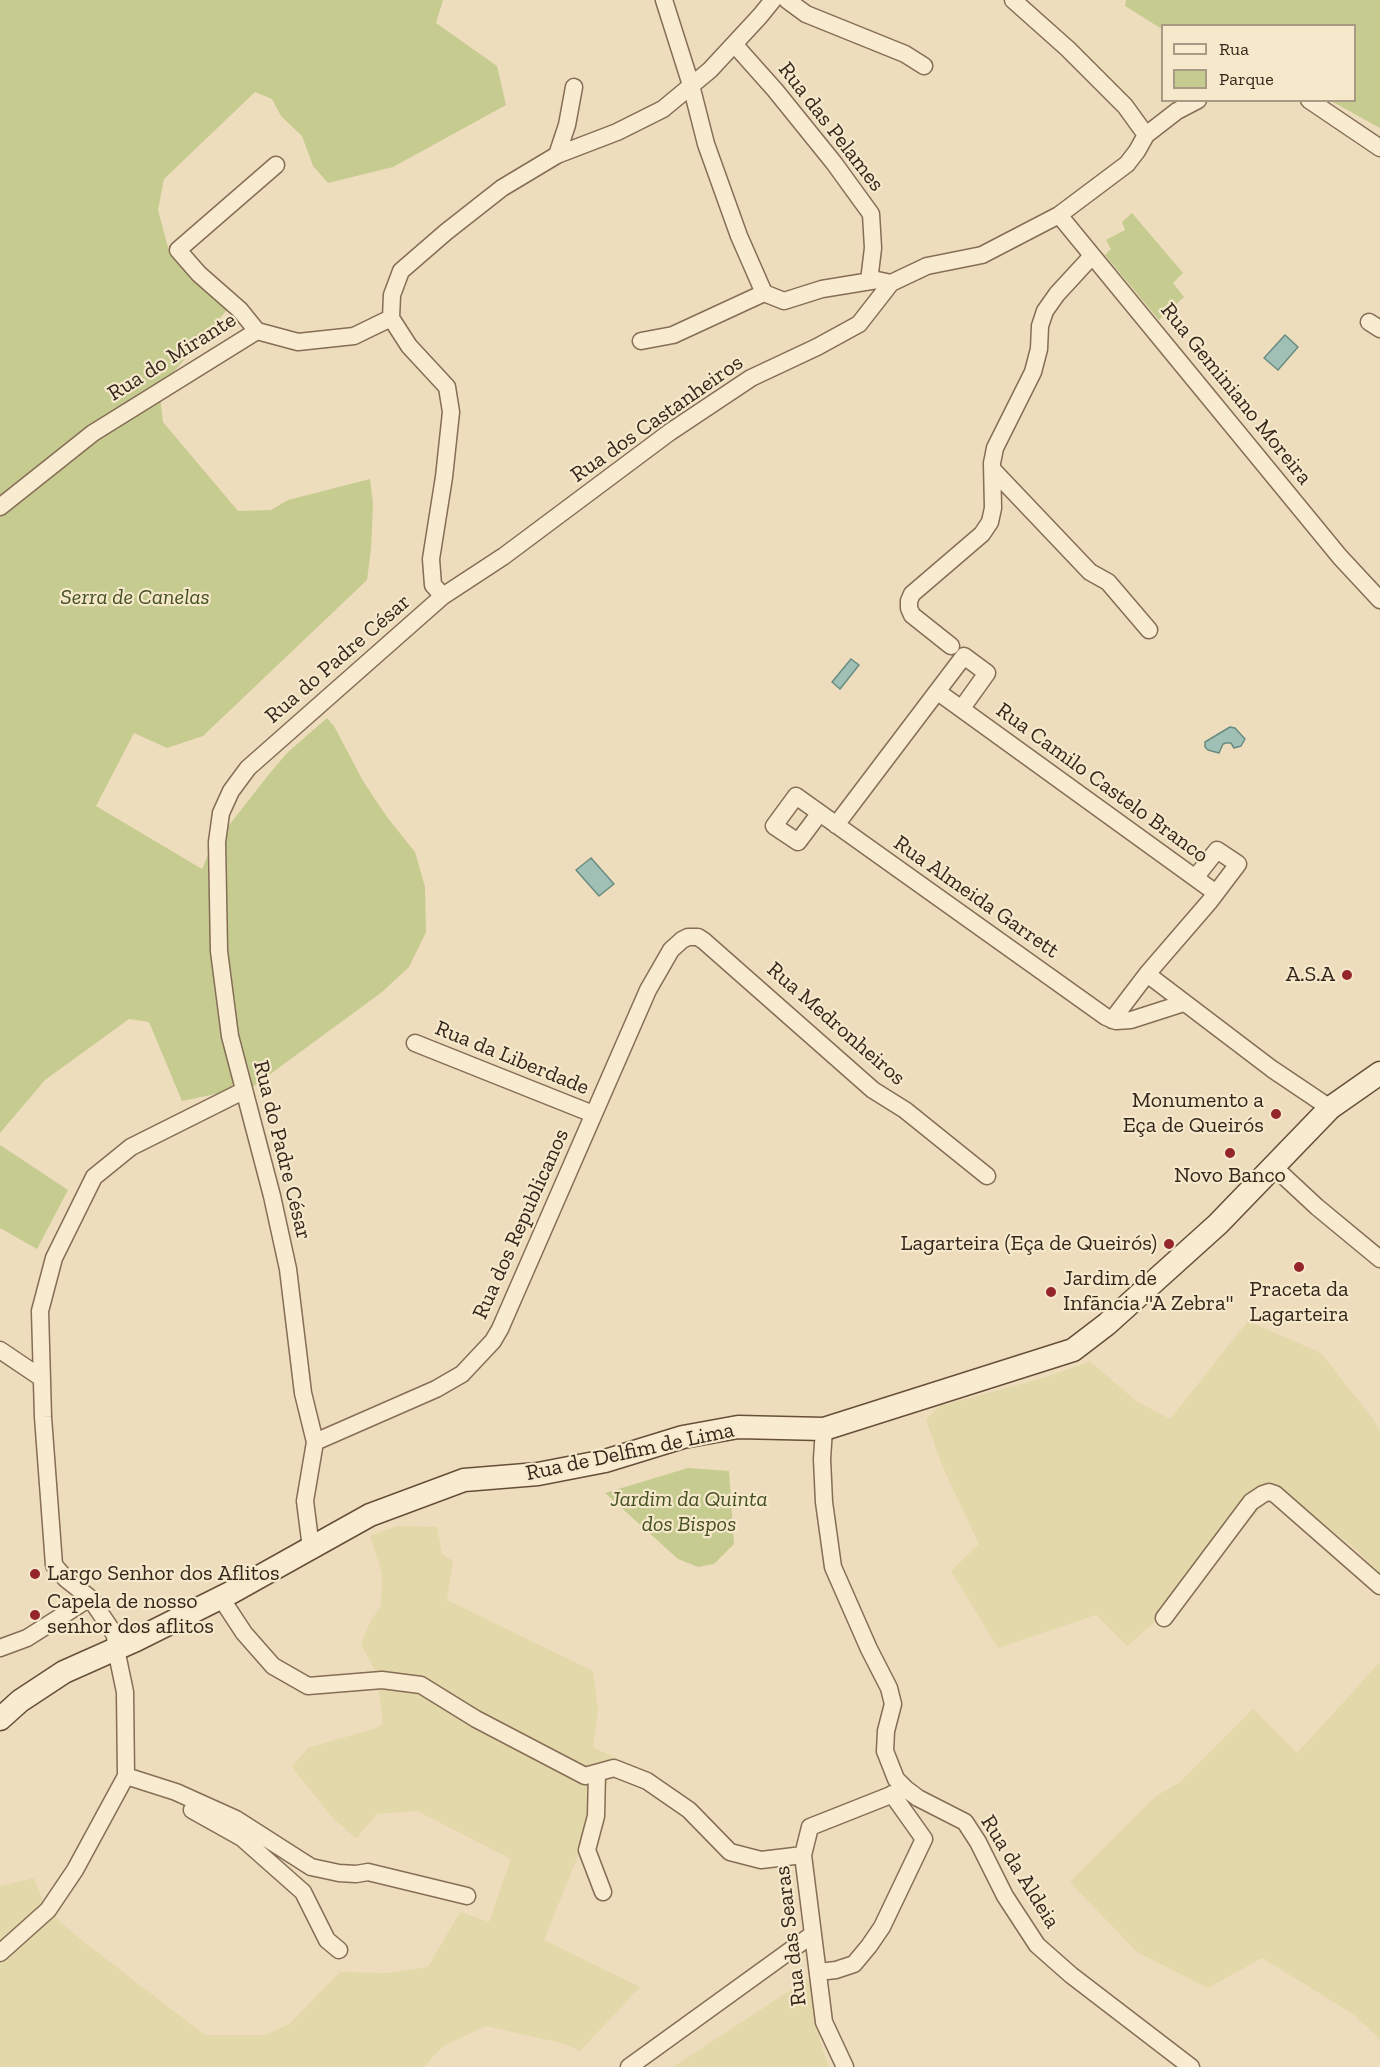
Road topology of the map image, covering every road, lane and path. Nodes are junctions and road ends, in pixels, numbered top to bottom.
1 (664, 0) edge
2 (773, 0) edge
3 (787, 0) edge
4 (1013, 0) edge
5 (734, 44) junction
6 (924, 66) dead end
7 (691, 85) junction
8 (574, 87) dead end
9 (1194, 102) edge
10 (1312, 102) edge
11 (1146, 135) junction
12 (1380, 148) edge
13 (557, 155) junction
14 (276, 165) dead end
15 (1059, 215) junction
16 (1092, 256) junction
17 (869, 281) junction
18 (891, 283) junction
19 (764, 293) junction
20 (391, 318) junction
21 (257, 331) junction
22 (641, 341) dead end
23 (993, 470) junction
24 (0, 507) edge
25 (443, 596) junction
26 (1380, 600) edge
27 (1149, 630) dead end
28 (957, 651) junction
29 (938, 692) junction
30 (962, 708) junction
31 (819, 813) dead end
32 (836, 825) junction
33 (1195, 878) junction
34 (1216, 893) junction
35 (682, 940) joint
36 (1147, 974) junction
37 (1184, 1004) junction
38 (1109, 1018) junction
39 (415, 1043) dead end
40 (1380, 1073) edge
41 (243, 1091) junction
42 (1330, 1108) junction
43 (593, 1114) junction
44 (1274, 1167) junction
45 (987, 1176) dead end
46 (1380, 1259) edge
47 (0, 1350) edge
48 (40, 1377) junction
49 (824, 1429) junction
50 (315, 1442) junction
51 (310, 1548) junction
52 (1380, 1586) edge
53 (90, 1598) junction
54 (220, 1598) junction
55 (1164, 1618) dead end
56 (2, 1648) edge
57 (116, 1649) junction
58 (0, 1719) edge
59 (597, 1773) junction
60 (126, 1776) junction
61 (142, 1782) junction
62 (899, 1792) junction
63 (803, 1855) junction
64 (603, 1892) dead end
65 (467, 1896) dead end
66 (813, 1934) junction
67 (339, 1950) dead end
68 (0, 1953) edge
69 (818, 1972) junction
70 (629, 2067) edge
71 (845, 2067) edge
72 (1191, 2067) edge

1 - 7 street
2 - 5 street
3 - 6 street
4 - 11 street
5 - 7 street
5 - 17 street, Rua das Pelames
7 - 13 street
7 - 19 street
8 - 13 street
9 - 11 street, Rua dos Castanheiros
10 - 12 street
11 - 15 street, Rua dos Castanheiros
13 - 20 street
14 - 21 street
15 - 16 street, Rua Geminiano Moreira
15 - 18 street, Rua dos Castanheiros
16 - 23 street
16 - 26 street, Rua Geminiano Moreira
17 - 18 street
17 - 19 street
18 - 25 street, Rua dos Castanheiros
19 - 22 street
20 - 21 street, Rua do Mirante
20 - 25 street, Rua do Padre César
21 - 24 street, Rua do Mirante
23 - 27 street
23 - 28 street
25 - 41 street, Rua do Padre César
28 - 29 street
28 - 30 street, Rua Camilo Castelo Branco
29 - 30 street, Rua Camilo Castelo Branco
29 - 32 street
30 - 33 street, Rua Camilo Castelo Branco
31 - 32 street, Rua Almeida Garrett
32 - 38 street, Rua Almeida Garrett
33 - 34 street, Rua Camilo Castelo Branco
33 - 34 street
34 - 36 street
35 - 43 street, Rua dos Republicanos
35 - 45 street, Rua Medronheiros
36 - 37 street
36 - 38 street
37 - 38 street
37 - 42 street
39 - 43 street, Rua da Liberdade
40 - 42 main road, Rua de Delfim de Lima
41 - 48 street
41 - 50 street, Rua do Padre César
42 - 44 main road, Rua de Delfim de Lima
43 - 50 street, Rua dos Republicanos
44 - 46 street
44 - 49 main road, Rua de Delfim de Lima
47 - 48 street
48 - 53 street
49 - 51 main road, Rua de Delfim de Lima
49 - 62 street, Rua da Aldeia
50 - 51 street, Rua do Padre César
51 - 54 main road, Rua de Delfim de Lima
52 - 55 street
53 - 56 street
53 - 57 street
54 - 57 main road, Rua de Delfim de Lima
54 - 59 street
57 - 58 main road, Rua de Delfim de Lima
57 - 60 street
59 - 63 street
59 - 64 street
60 - 61 street
60 - 68 street
61 - 65 street
61 - 67 street
62 - 63 street, Rua das Searas
62 - 69 street
62 - 72 street, Rua da Aldeia
63 - 66 street, Rua das Searas
66 - 69 street, Rua das Searas
66 - 70 street
69 - 71 street, Rua das Searas

